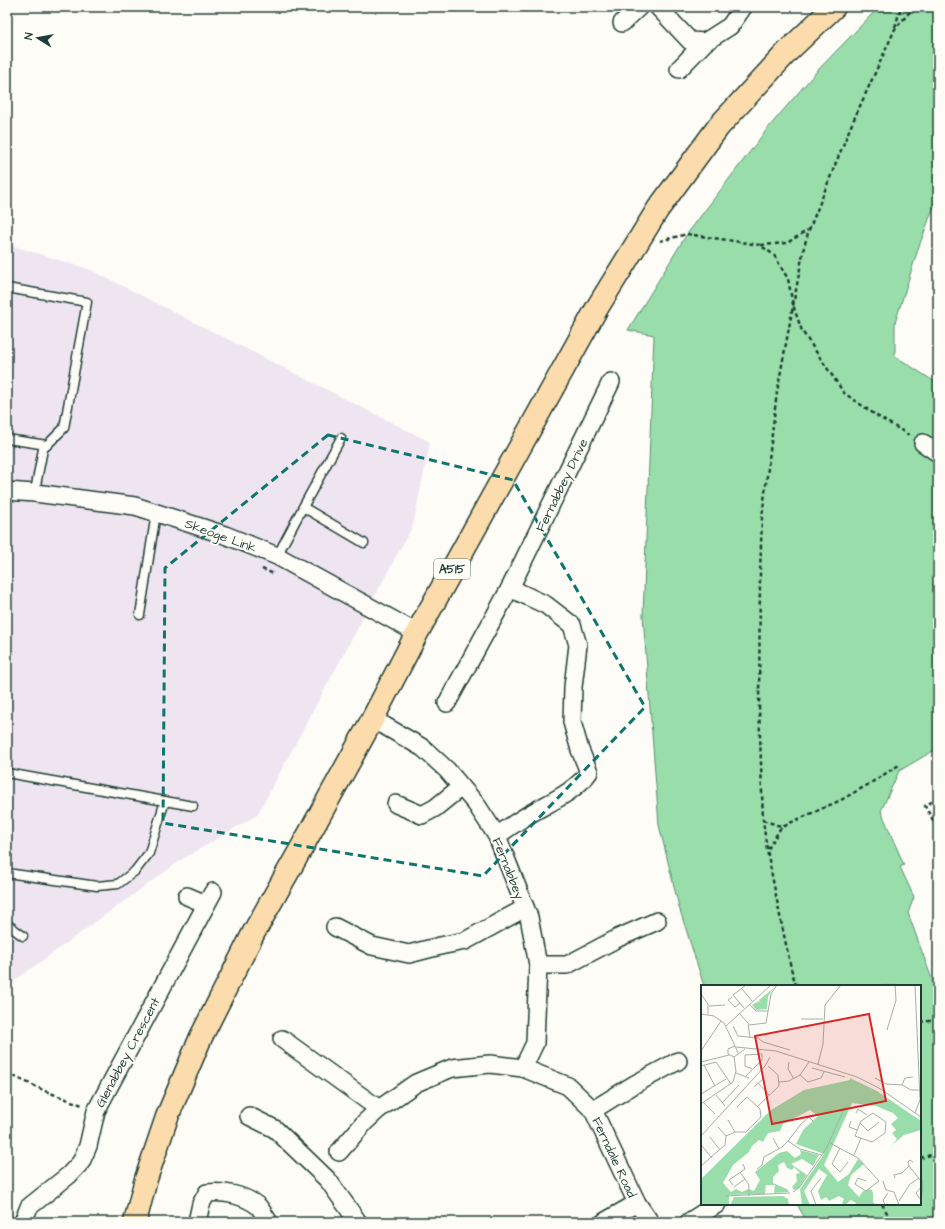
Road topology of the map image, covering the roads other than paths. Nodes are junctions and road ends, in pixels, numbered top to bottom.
1 (640, 7) edge
2 (658, 7) edge
3 (743, 7) edge
4 (834, 7) edge
5 (622, 23) dead end
6 (705, 42) junction
7 (679, 69) dead end
8 (7, 288) edge
9 (611, 382) dead end
10 (341, 438) dead end
11 (7, 439) edge
12 (923, 443) road end
13 (47, 445) junction
14 (938, 453) edge
15 (7, 491) edge
16 (35, 493) junction
17 (303, 507) junction
18 (156, 513) junction
19 (364, 543) dead end
20 (277, 556) junction
21 (510, 588) junction
22 (140, 615) dead end
23 (417, 633) junction
24 (447, 703) dead end
25 (372, 720) junction
26 (7, 773) edge
27 (461, 787) junction
28 (165, 801) junction
29 (396, 804) dead end
30 (193, 806) dead end
31 (497, 836) junction
32 (7, 873) edge
33 (187, 896) dead end
34 (525, 908) junction
35 (657, 921) dead end
36 (7, 924) edge
37 (335, 928) dead end
38 (23, 936) dead end
39 (538, 965) junction
40 (282, 1039) dead end
41 (678, 1061) dead end
42 (523, 1068) junction
43 (379, 1109) junction
44 (593, 1110) junction
45 (249, 1116) dead end
46 (339, 1152) dead end
47 (637, 1203) junction
48 (715, 1205) edge
49 (23, 1222) edge
50 (135, 1222) edge
51 (198, 1222) edge
52 (268, 1222) edge
53 (358, 1222) edge
54 (604, 1222) edge
55 (650, 1222) edge
56 (689, 1222) edge

1 - 5 street
2 - 6 street
3 - 6 street
4 - 23 highway, A515
6 - 7 street
8 - 13 lane
9 - 21 street, Fernabbey Drive
10 - 17 lane
11 - 13 lane
12 - 14 street
13 - 16 lane
15 - 16 street, Skeoge Link
16 - 18 street, Skeoge Link
17 - 19 lane
17 - 20 lane
18 - 20 street, Skeoge Link
18 - 22 lane
20 - 23 street, Skeoge Link
21 - 24 street, Fernabbey Drive
21 - 31 street
23 - 25 highway, A515
25 - 27 street, Fernabbey
25 - 50 highway, A515
26 - 28 lane
27 - 29 street
27 - 31 street, Fernabbey
28 - 30 lane
28 - 32 lane
31 - 34 street, Fernabbey
33 - 49 street, Glenabbey Crescent
34 - 37 street
34 - 39 street, Fernabbey
35 - 39 street
36 - 38 lane
39 - 42 street, Fernabbey
40 - 43 street
41 - 44 street
42 - 43 street, Ferndale Road
42 - 44 street, Ferndale Road
43 - 46 street, Ferndale Road
44 - 47 street, Ferndale Road
45 - 53 street
47 - 54 street
47 - 55 street, Ferndale Road
48 - 56 street
51 - 52 street

